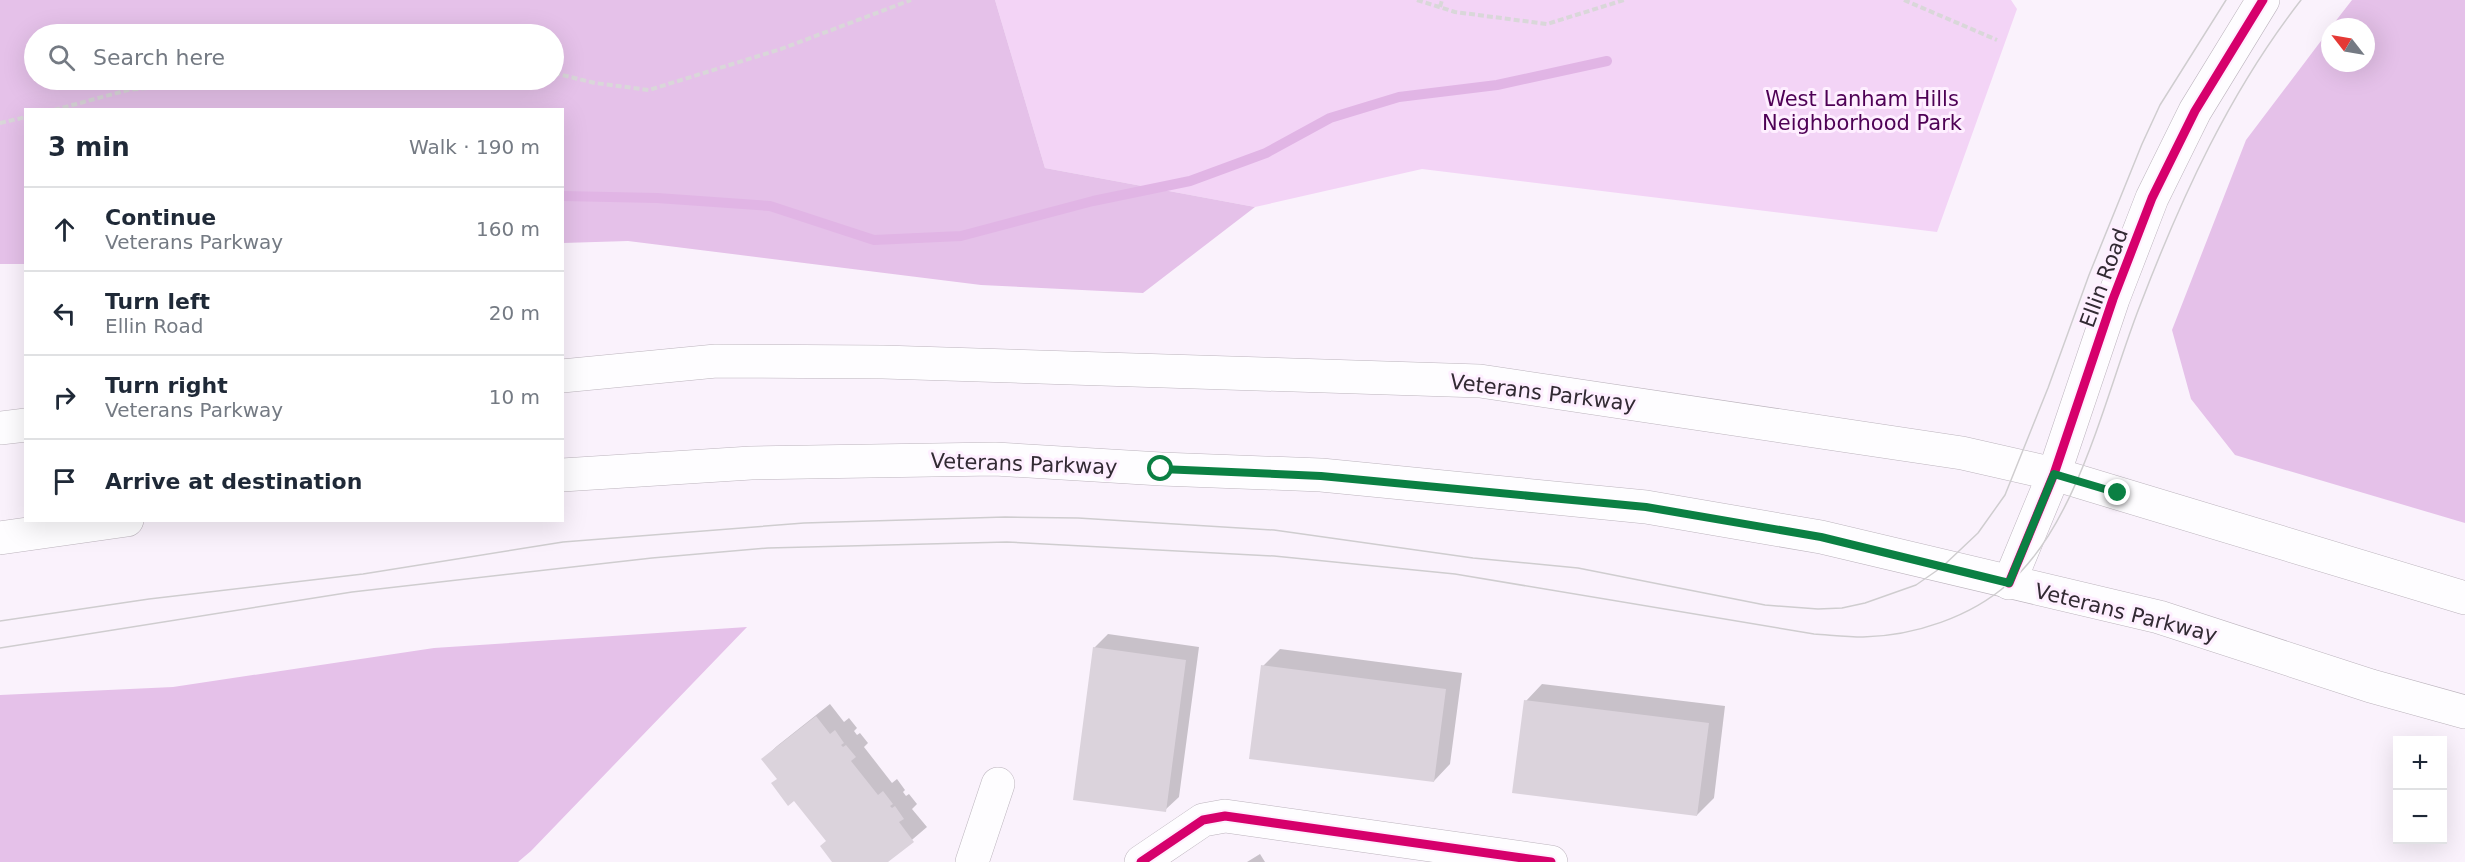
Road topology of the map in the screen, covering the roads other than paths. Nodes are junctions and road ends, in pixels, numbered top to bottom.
1 (2263, 0) edge
2 (564, 376) edge
3 (24, 425) edge
4 (0, 428) edge
5 (2054, 474) junction
6 (564, 475) edge
7 (113, 522) edge
8 (0, 538) edge
9 (2009, 583) junction
10 (2465, 598) edge
11 (2465, 712) edge
12 (998, 784) dead end
13 (972, 862) edge
14 (1141, 862) edge
15 (1551, 862) edge

1 - 5 main road, Ellin Road
2 - 5 main road, Veterans Parkway
3 - 4 main road
5 - 9 main road, Ellin Road
5 - 10 main road, Veterans Parkway
6 - 9 main road, Veterans Parkway
7 - 8 main road
9 - 11 main road, Veterans Parkway
12 - 13 main road
14 - 15 main road

